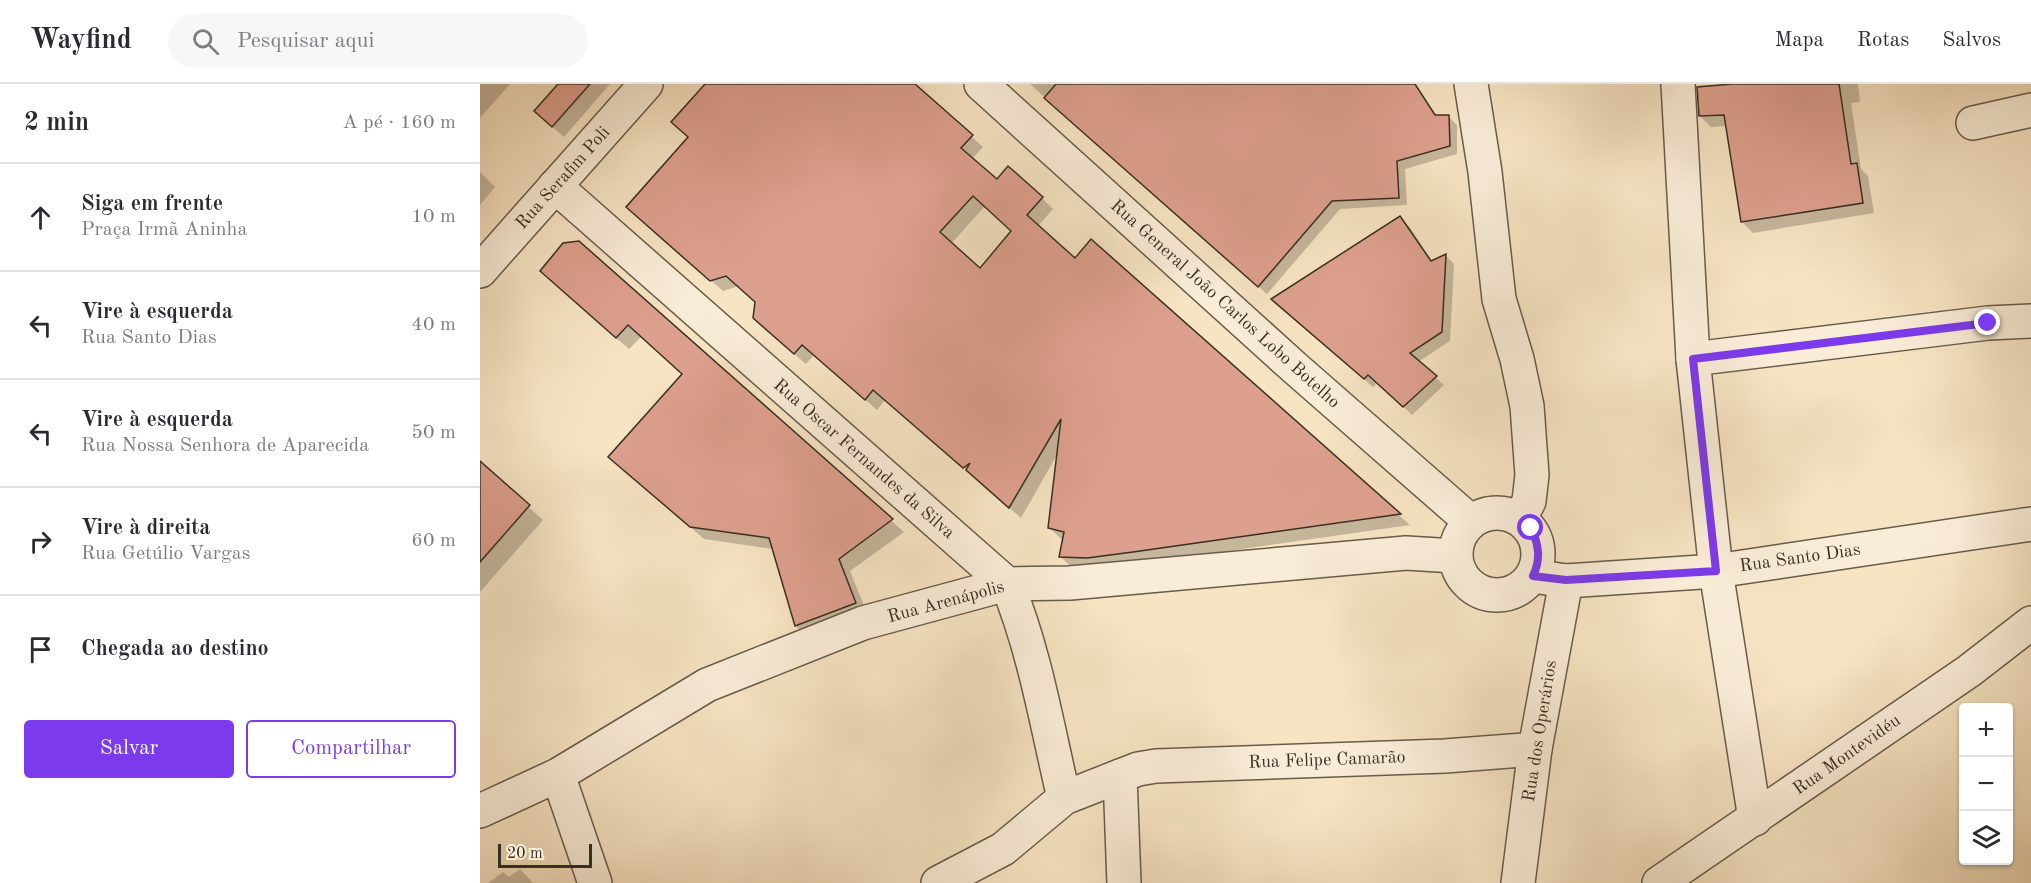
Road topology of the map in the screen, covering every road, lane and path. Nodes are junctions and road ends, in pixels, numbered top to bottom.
1 (646, 84) edge
2 (981, 84) edge
3 (1471, 84) edge
4 (1678, 84) edge
5 (2031, 110) edge
6 (1973, 123) dead end
7 (555, 186) junction
8 (480, 271) edge
9 (2031, 321) edge
10 (1693, 359) junction
11 (1520, 519) junction
12 (1470, 522) junction
13 (2031, 524) edge
14 (1455, 556) junction
15 (1716, 571) junction
16 (1533, 576) junction
17 (1566, 580) junction
18 (1007, 584) junction
19 (2031, 623) edge
20 (1535, 749) junction
21 (558, 774) junction
22 (1120, 776) junction
23 (1064, 798) junction
24 (480, 811) edge
25 (1755, 819) junction
26 (595, 883) edge
27 (938, 883) edge
28 (1124, 883) edge
29 (1518, 883) edge
30 (1659, 883) edge

1 - 7 street, Rua Serafim Poli
2 - 12 street, Rua General João Carlos Lobo Botelho
3 - 11 street
4 - 10 street
5 - 6 street
7 - 8 street, Rua Serafim Poli
7 - 18 street, Rua Oscar Fernandes da Silva
9 - 10 street
10 - 15 street
11 - 12 street
11 - 16 street
12 - 14 street
13 - 15 street, Rua Santo Dias
14 - 16 street
14 - 18 street, Rua Arenápolis
15 - 17 street, Rua Santo Dias
15 - 25 street
16 - 17 street, Rua Santo Dias
17 - 20 street, Rua dos Operários
18 - 21 street, Rua Arenápolis
18 - 23 street, Rua Oscar Fernandes da Silva
19 - 25 street, Rua Montevidéu
20 - 22 street, Rua Felipe Camarão
20 - 29 street, Rua dos Operários
21 - 24 street, Rua Arenápolis
21 - 26 street
22 - 23 street, Rua Felipe Camarão
22 - 28 street
23 - 27 street, Rua Felipe Camarão
25 - 30 street, Rua Montevidéu

